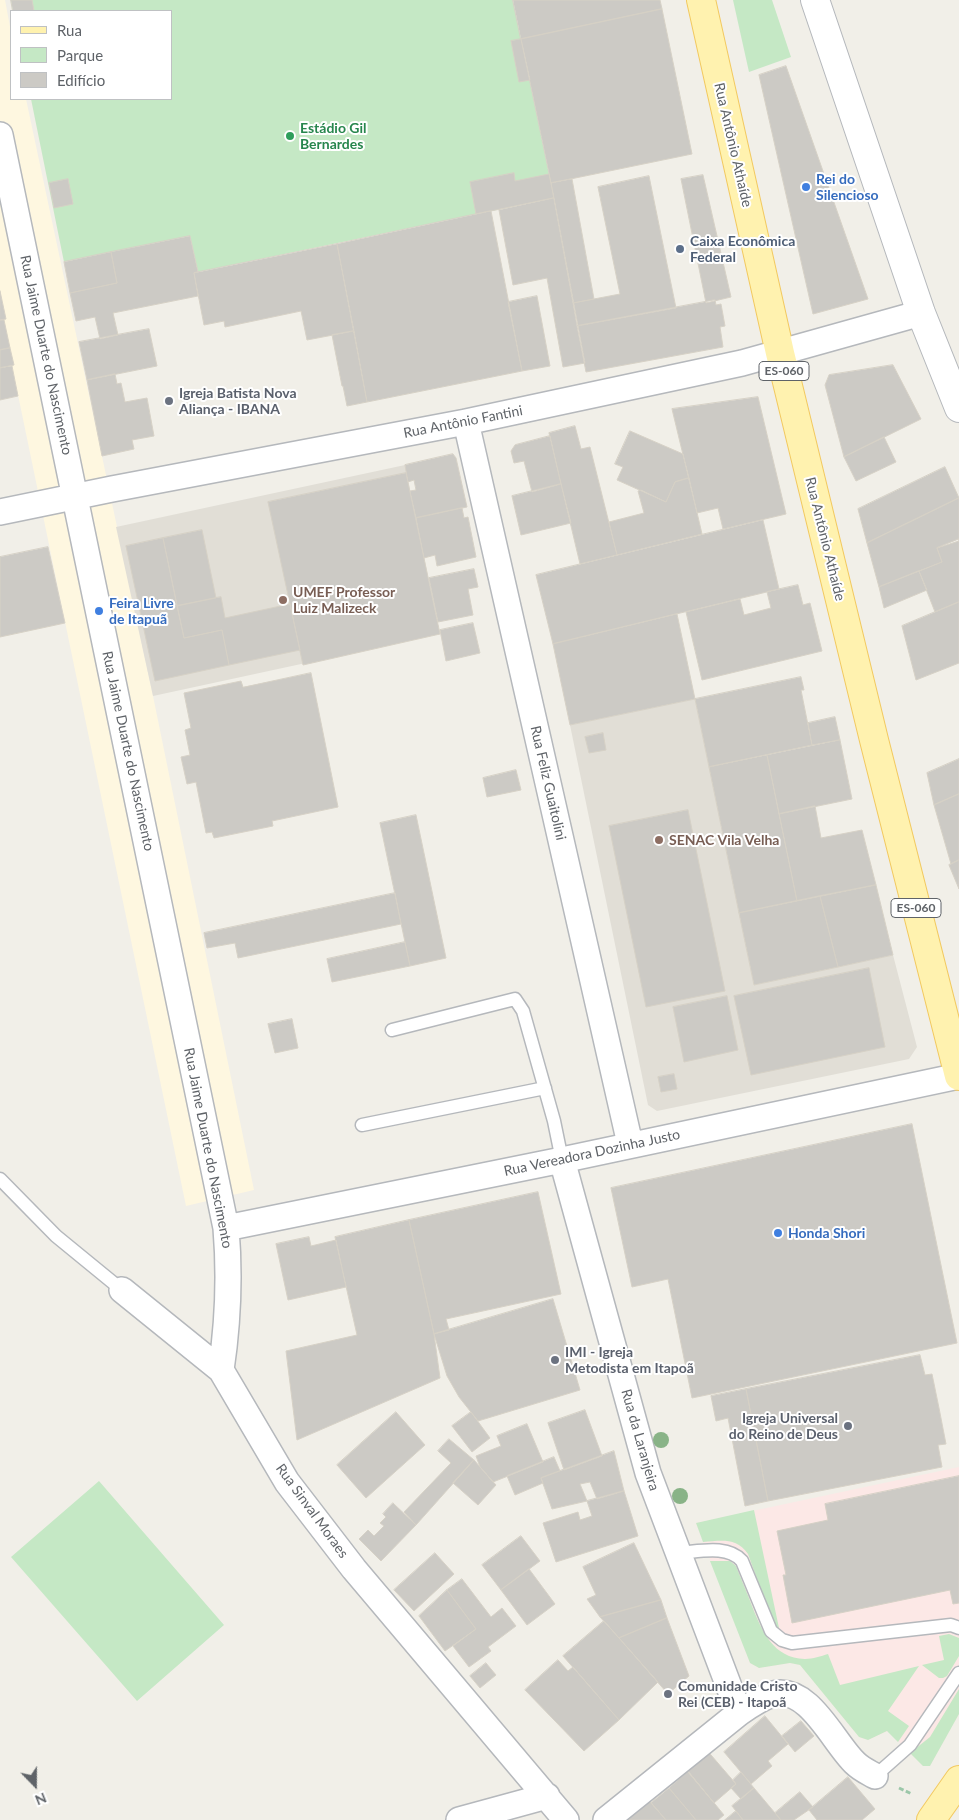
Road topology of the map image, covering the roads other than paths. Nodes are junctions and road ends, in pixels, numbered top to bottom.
1 (701, 0) edge
2 (815, 0) edge
3 (0, 135) edge
4 (922, 313) junction
5 (780, 353) junction
6 (959, 408) edge
7 (466, 422) junction
8 (75, 496) junction
9 (0, 512) edge
10 (392, 1030) dead end
11 (959, 1076) edge
12 (545, 1088) junction
13 (362, 1125) dead end
14 (630, 1144) junction
15 (562, 1160) junction
16 (0, 1180) edge
17 (226, 1228) junction
18 (122, 1290) joint
19 (221, 1370) junction
20 (678, 1554) junction
21 (959, 1628) edge
22 (959, 1673) edge
23 (739, 1713) junction
24 (875, 1776) joint
25 (959, 1780) edge
26 (547, 1796) junction
27 (935, 1814) edge
28 (459, 1820) edge
29 (566, 1820) edge
30 (606, 1820) edge

1 - 5 main road, Rua Antônio Athaíde / ES-060
2 - 4 street
3 - 8 street, Rua Jaime Duarte do Nascimento
4 - 5 street, Rua Antônio Fantini
4 - 6 street
5 - 7 street, Rua Antônio Fantini
5 - 11 main road, Rua Antônio Athaíde / ES-060
7 - 8 street, Rua Antônio Fantini
7 - 14 street, Rua Feliz Guaitolini
8 - 9 street, Rua Antônio Fantini
8 - 17 street, Rua Jaime Duarte do Nascimento
10 - 12 lane
11 - 14 street, Rua Vereadora Dozinha Justo
12 - 13 lane
12 - 15 lane
14 - 15 street, Rua Vereadora Dozinha Justo
15 - 17 street, Rua Vereadora Dozinha Justo
15 - 20 street, Rua da Laranjeira
16 - 18 lane, Rua Sinval Moraes
17 - 19 street, Rua Jaime Duarte do Nascimento
18 - 19 street, Rua Sinval Moraes
19 - 26 street, Rua Sinval Moraes
20 - 21 lane
20 - 23 street, Rua da Laranjeira
22 - 24 lane
23 - 24 street
23 - 30 street
25 - 27 main road
26 - 28 street
26 - 29 street, Rua Sinval Moraes

